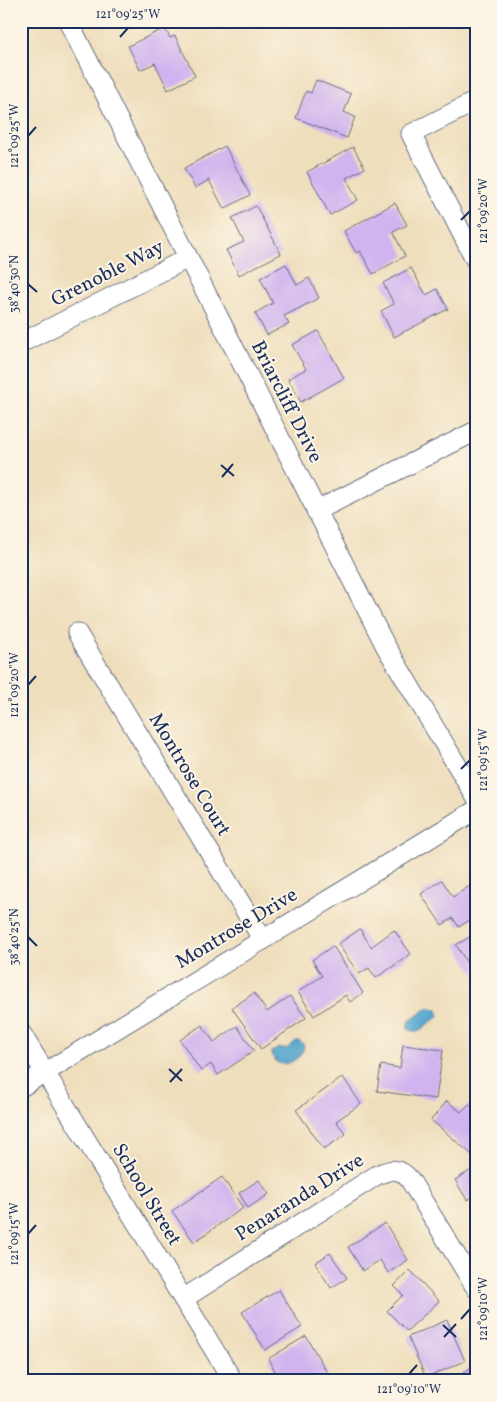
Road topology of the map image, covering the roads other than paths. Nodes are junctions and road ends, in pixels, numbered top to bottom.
1 (68, 21) edge
2 (476, 101) edge
3 (188, 258) junction
4 (476, 261) edge
5 (21, 343) edge
6 (476, 430) edge
7 (316, 511) junction
8 (77, 633) dead end
9 (476, 797) edge
10 (476, 810) edge
11 (263, 940) junction
12 (21, 1033) edge
13 (45, 1072) junction
14 (21, 1087) edge
15 (476, 1288) edge
16 (183, 1298) junction
17 (233, 1381) edge

1 - 3 street, Briarcliff Drive
2 - 4 street
3 - 5 street, Grenoble Way
3 - 7 street, Briarcliff Drive
6 - 7 street
7 - 9 street, Briarcliff Drive
8 - 11 street, Montrose Court
10 - 11 street, Montrose Drive
11 - 13 street, Montrose Drive
12 - 13 street, School Street
13 - 14 street, Montrose Drive
13 - 16 street, School Street
15 - 16 street, Penaranda Drive
16 - 17 street, School Street

